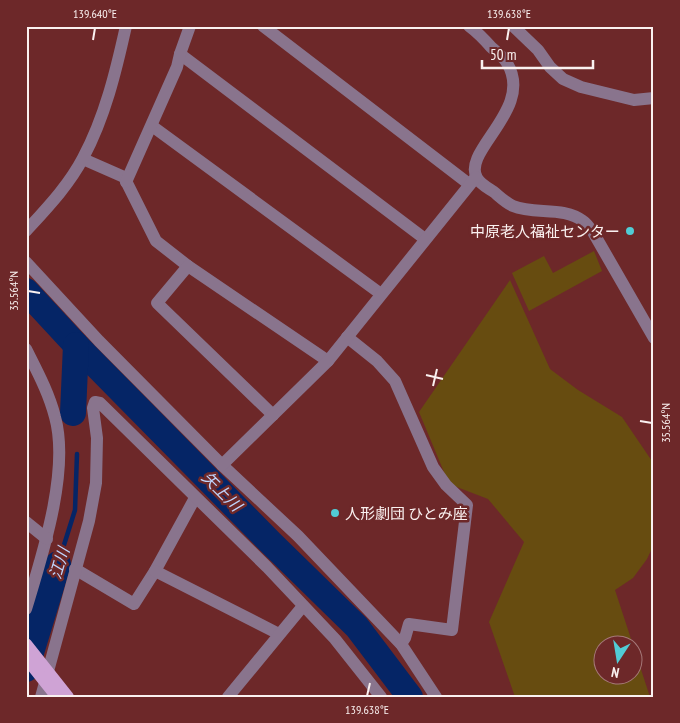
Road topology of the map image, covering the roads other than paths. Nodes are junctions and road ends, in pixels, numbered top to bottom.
1 (126, 26) edge
2 (190, 26) edge
3 (263, 26) edge
4 (469, 26) edge
5 (512, 26) edge
6 (180, 54) junction
7 (654, 98) edge
8 (152, 126) junction
9 (83, 158) junction
10 (473, 180) junction
11 (126, 182) junction
12 (26, 231) edge
13 (425, 239) junction
14 (26, 262) edge
15 (188, 266) junction
16 (381, 294) junction
17 (347, 337) junction
18 (654, 338) edge
19 (26, 350) edge
20 (328, 361) junction
21 (273, 415) junction
22 (222, 465) junction
23 (196, 498) junction
24 (26, 522) edge
25 (47, 539) junction
26 (75, 569) junction
27 (155, 571) junction
28 (303, 606) junction
29 (26, 609) edge
30 (279, 634) junction
31 (26, 644) edge
32 (401, 644) junction
33 (26, 658) edge
34 (47, 678) junction
35 (41, 697) edge
36 (57, 697) edge
37 (68, 697) edge
38 (228, 697) edge
39 (381, 697) edge
40 (436, 697) edge

1 - 9 street
2 - 6 street
3 - 10 street
4 - 10 street
5 - 7 street
6 - 8 street
6 - 13 street
8 - 11 street
8 - 16 street
9 - 11 street
9 - 12 street
10 - 13 street
10 - 18 street
11 - 15 street
13 - 16 street
14 - 22 street
15 - 20 street
15 - 21 street
16 - 17 street
17 - 20 street
17 - 32 street
19 - 25 street
20 - 21 street
21 - 22 street
22 - 32 street
23 - 26 street
23 - 27 street
23 - 28 street
24 - 25 street
25 - 29 street
26 - 27 street
26 - 34 street
27 - 30 street
28 - 30 street
28 - 39 street
30 - 38 street
31 - 34 main road
32 - 40 street
33 - 34 main road
34 - 35 street
34 - 36 main road
34 - 37 main road

